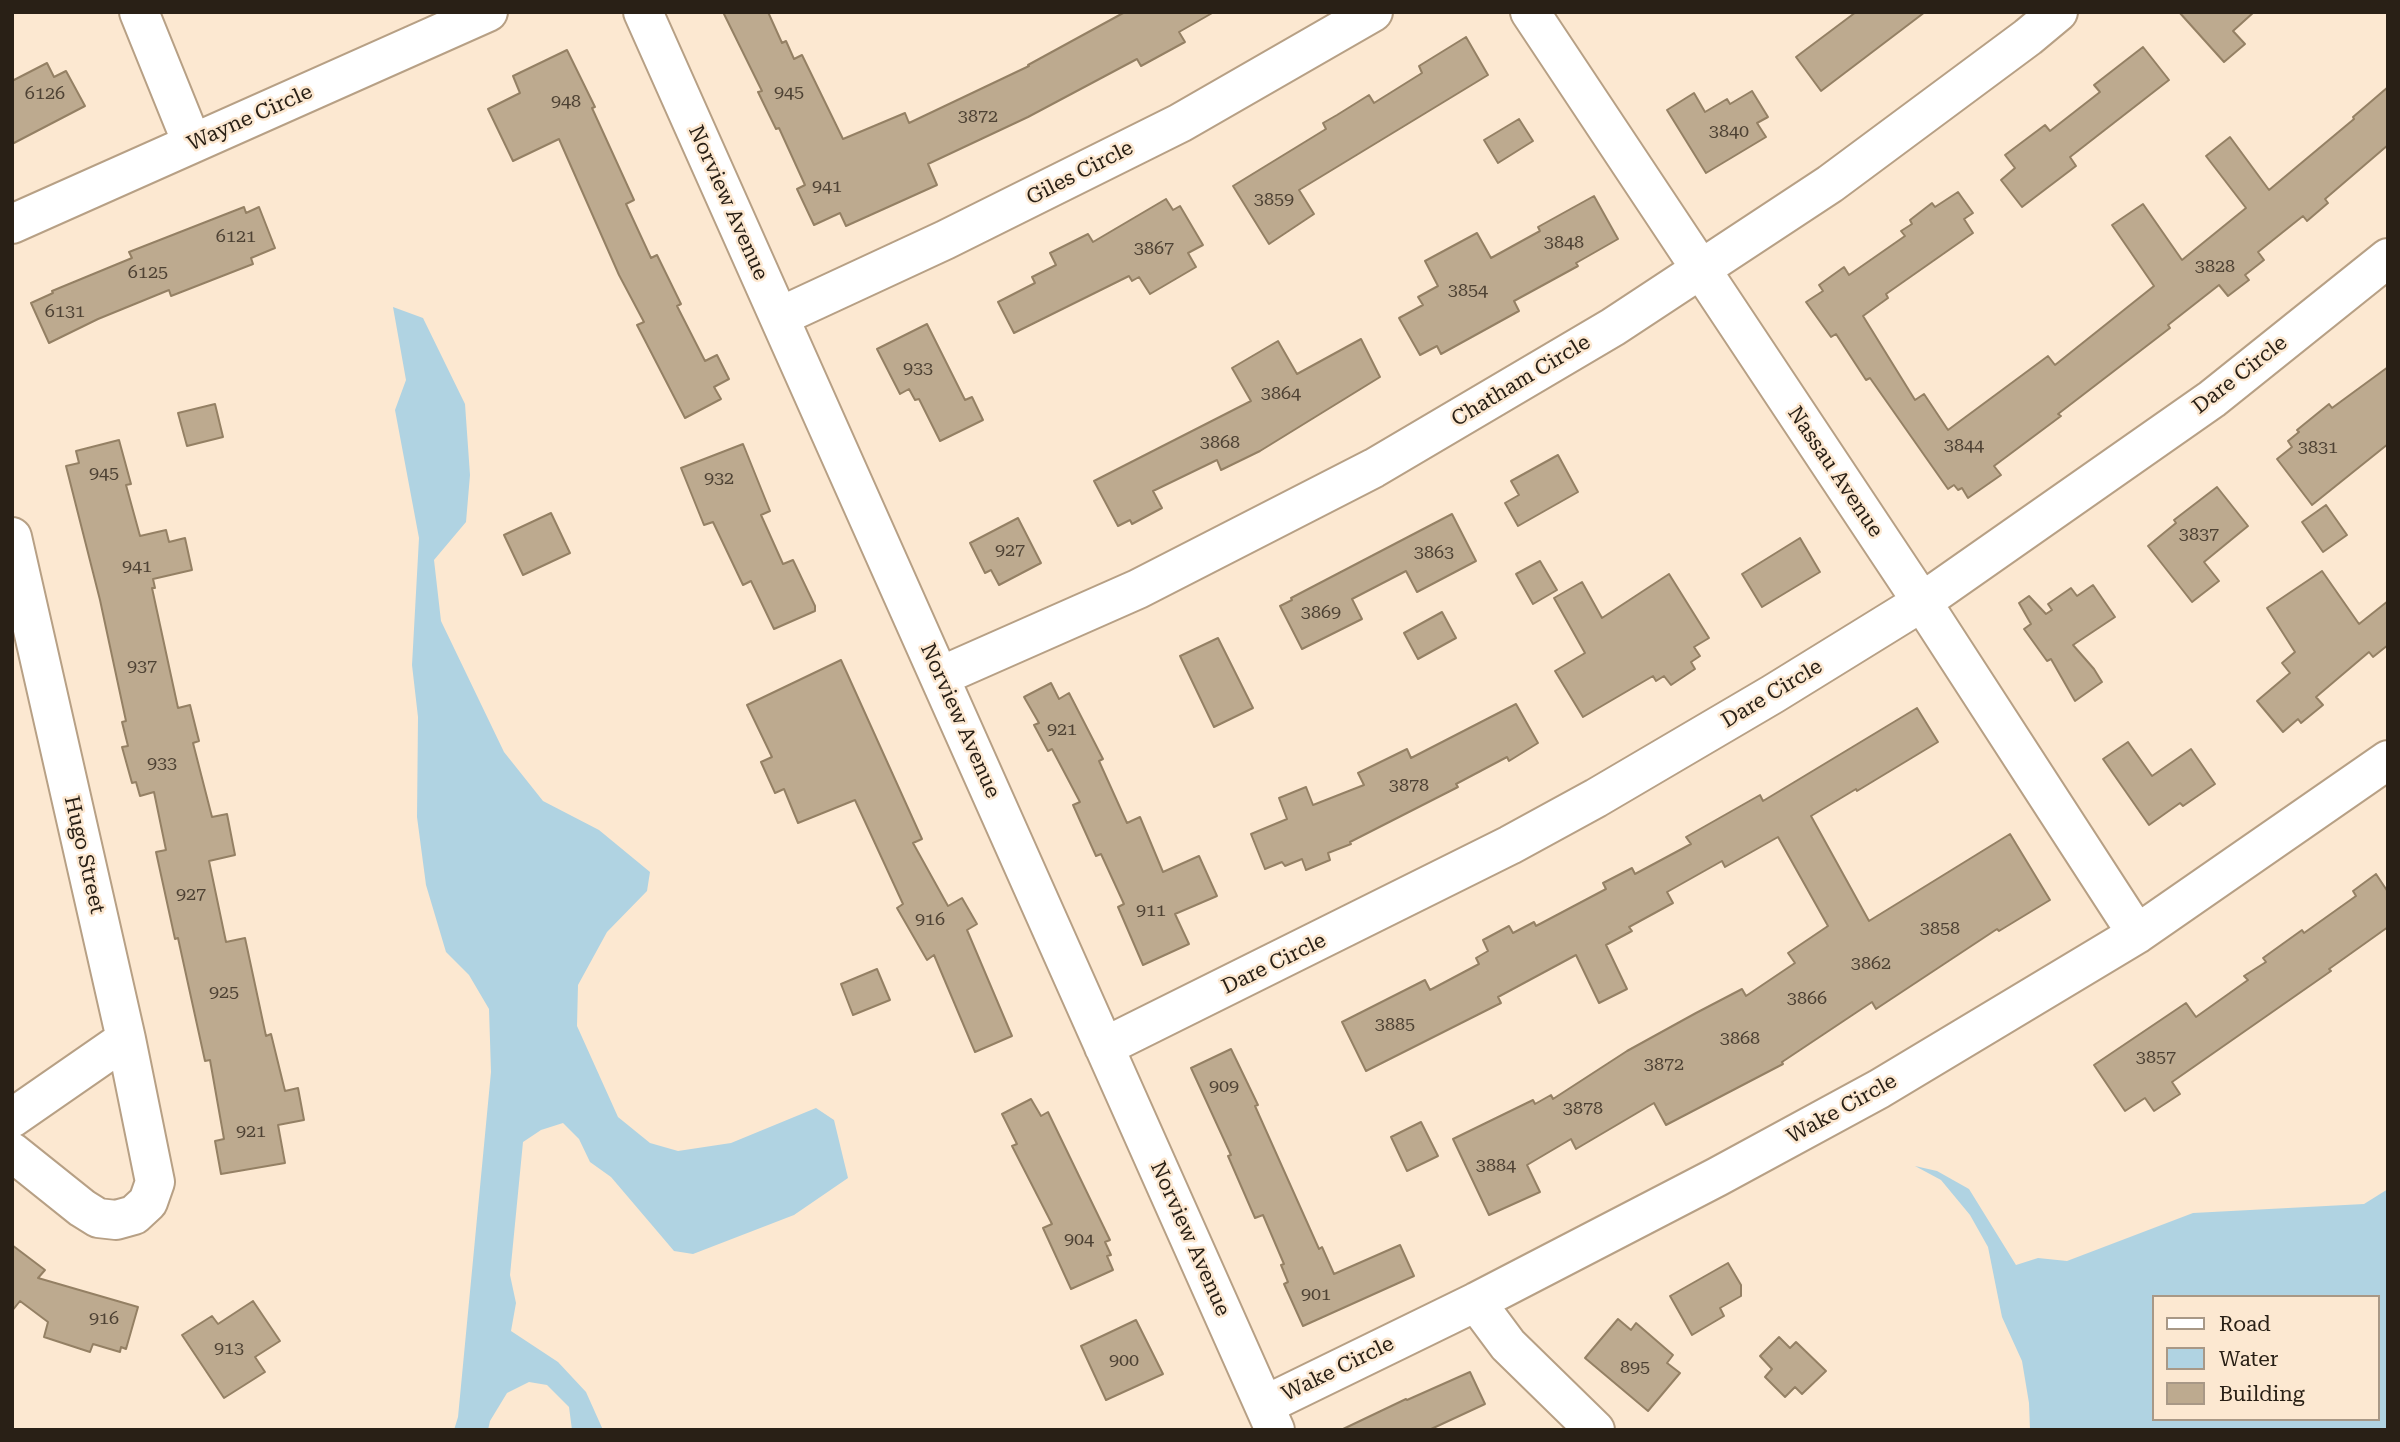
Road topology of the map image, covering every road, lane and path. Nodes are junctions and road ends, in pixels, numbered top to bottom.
1 (139, 12) edge
2 (488, 12) edge
3 (643, 12) edge
4 (1373, 12) edge
5 (1530, 12) edge
6 (2058, 12) edge
7 (192, 144) junction
8 (12, 224) edge
9 (2388, 258) edge
10 (1700, 270) junction
11 (779, 317) junction
12 (12, 537) edge
13 (1922, 603) junction
14 (941, 676) junction
15 (2388, 760) edge
16 (2137, 934) junction
17 (126, 1039) junction
18 (1104, 1047) junction
19 (12, 1118) edge
20 (12, 1152) edge
21 (1476, 1302) junction
22 (1270, 1418) edge
23 (1595, 1430) edge

1 - 7 street
2 - 7 street, Wayne Circle
3 - 11 street, Norview Avenue
4 - 11 street, Giles Circle
5 - 10 street, Nassau Avenue
6 - 10 street, Chatham Circle
7 - 8 street, Wayne Circle
9 - 13 street, Dare Circle
10 - 13 street, Nassau Avenue
10 - 14 street, Chatham Circle
11 - 14 street, Norview Avenue
12 - 17 street, Hugo Street
13 - 16 street, Nassau Avenue
13 - 18 street, Dare Circle
14 - 18 street, Norview Avenue
15 - 16 street, Wake Circle
16 - 21 street, Wake Circle
17 - 19 street
17 - 20 street, Hugo Street
18 - 22 street, Norview Avenue
21 - 22 street, Wake Circle
21 - 23 street

